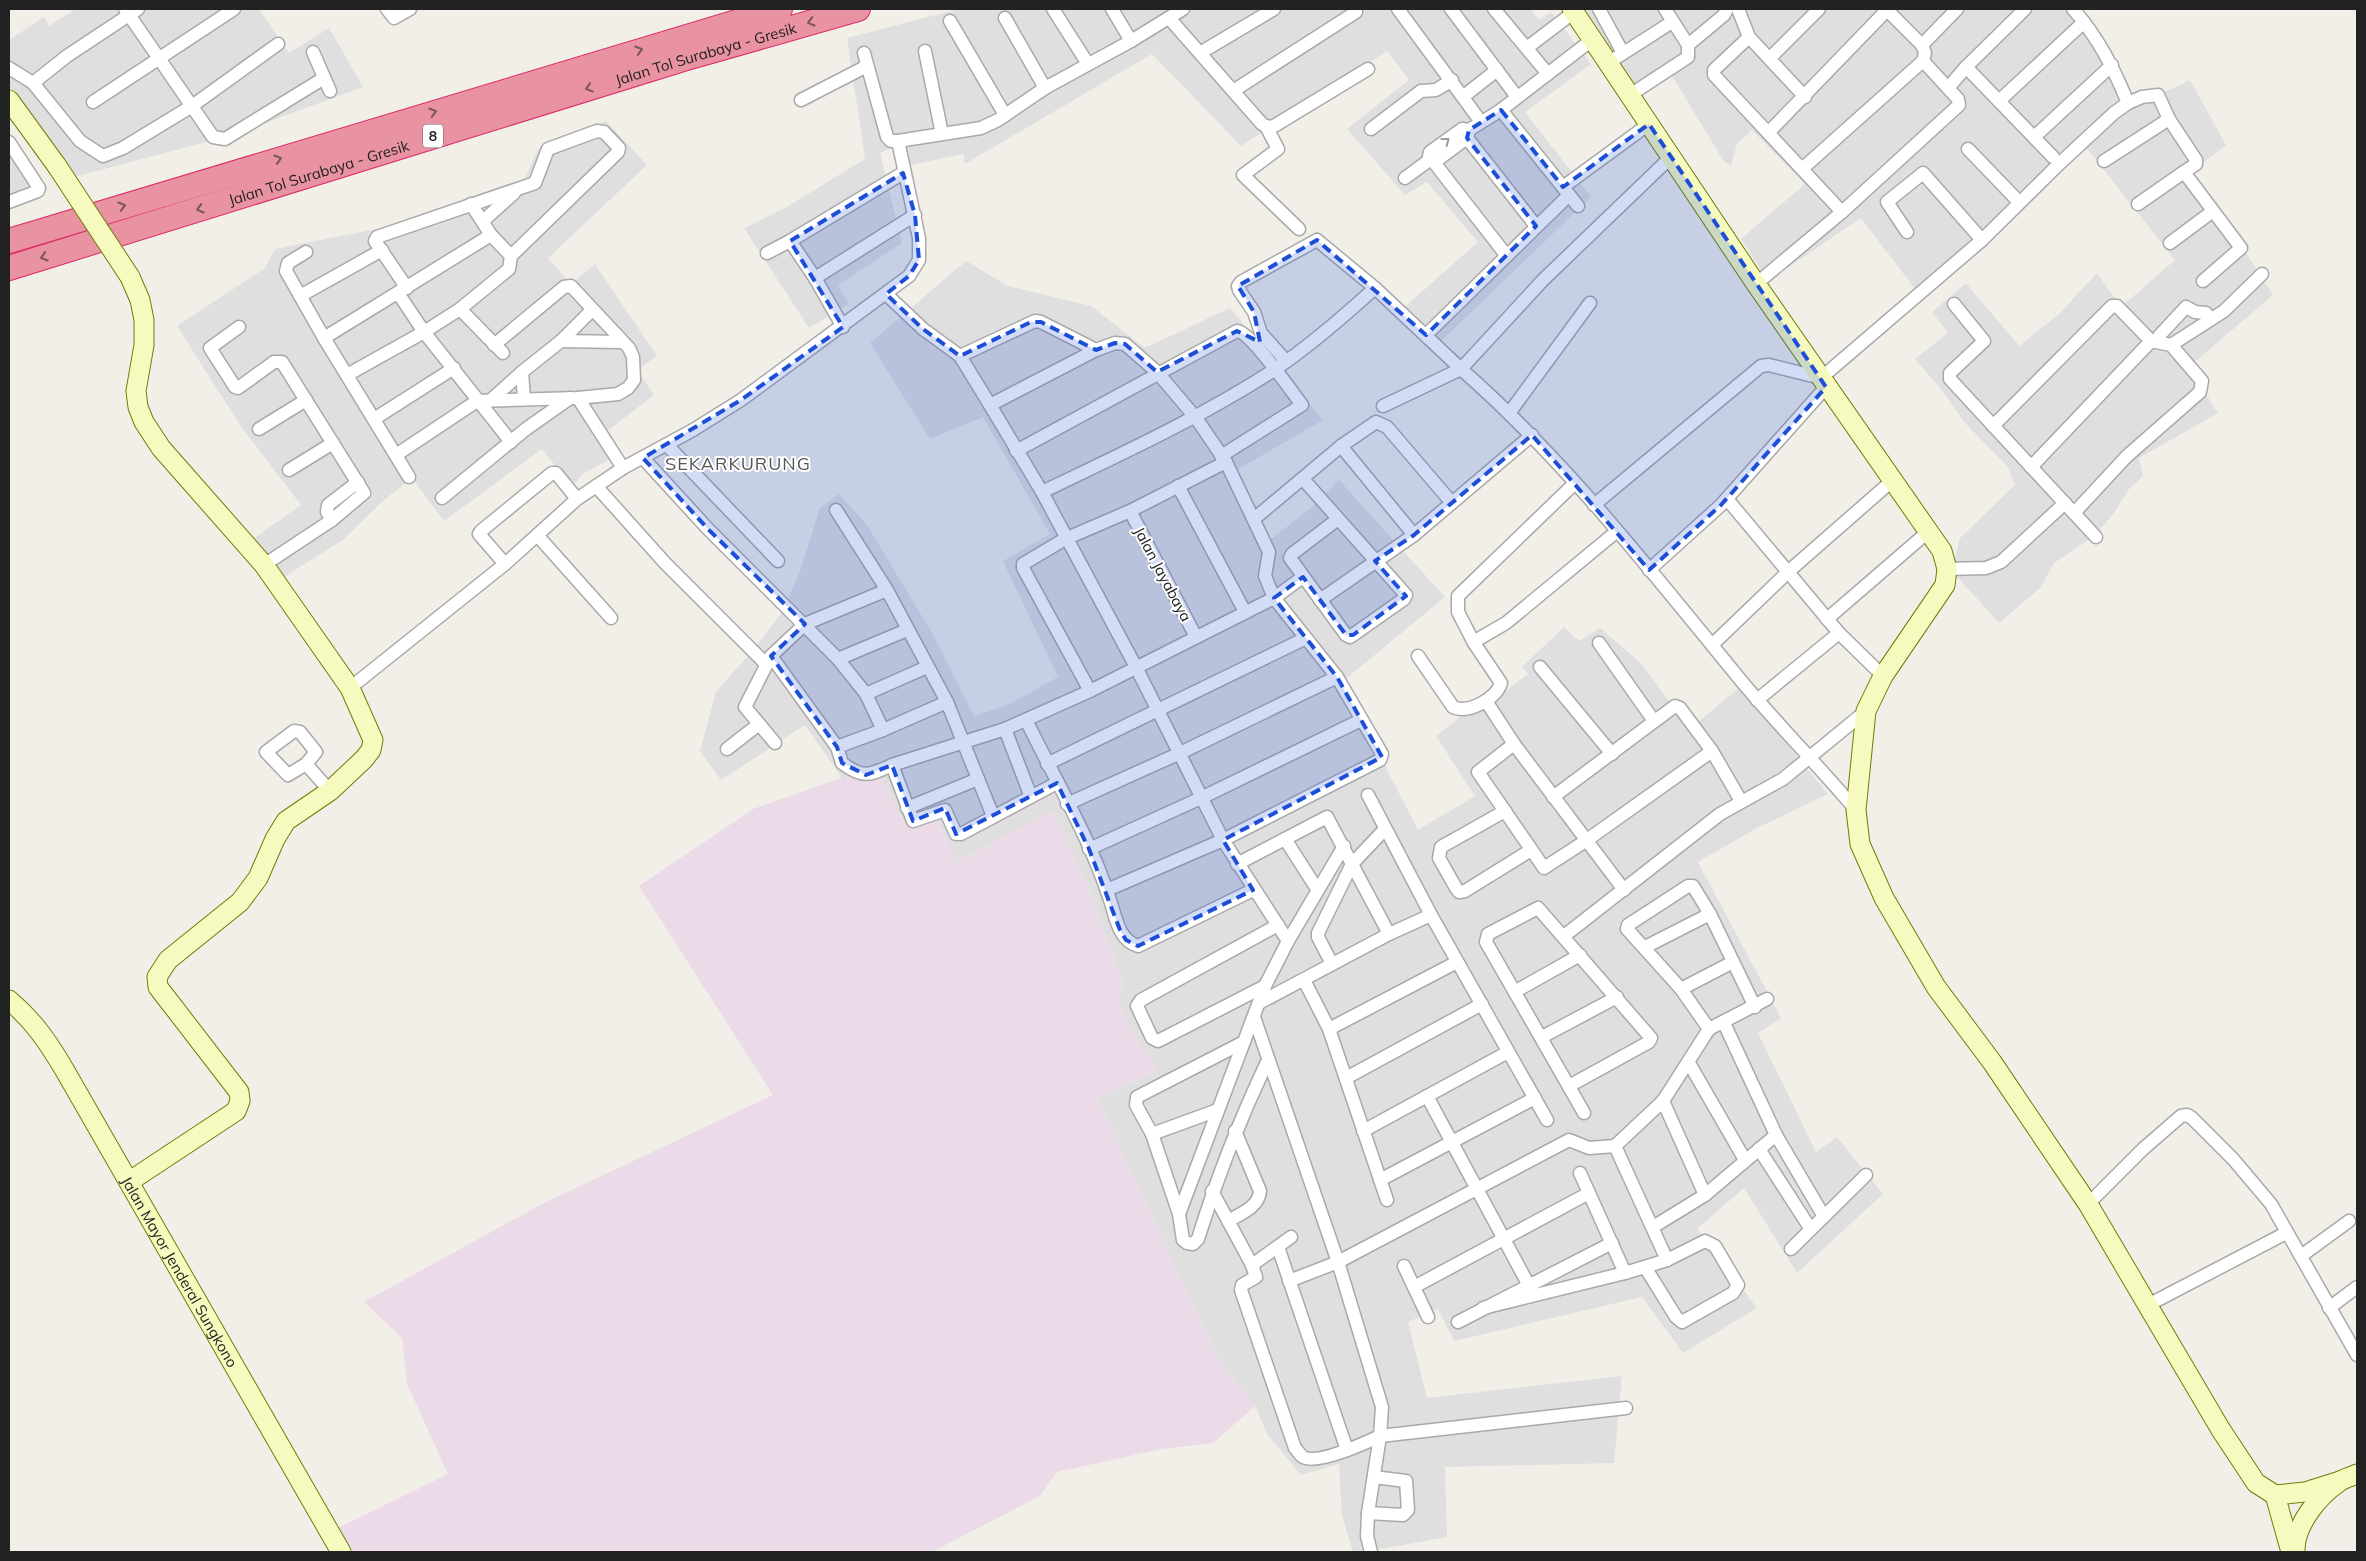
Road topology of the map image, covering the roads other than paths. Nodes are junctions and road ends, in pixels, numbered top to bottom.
1 (234, 9) edge
2 (387, 9) edge
3 (410, 9) edge
4 (780, 9) edge
5 (858, 9) edge
6 (1054, 9) edge
7 (1112, 9) edge
8 (1274, 9) edge
9 (1398, 9) edge
10 (1451, 9) edge
11 (1494, 9) edge
12 (1599, 9) edge
13 (1665, 9) edge
14 (1738, 9) edge
15 (1819, 9) edge
16 (1887, 9) edge
17 (2026, 9) edge
18 (2073, 9) edge
19 (1573, 10) edge
20 (130, 11) edge
21 (1724, 11) edge
22 (1950, 11) edge
23 (1174, 12) edge
24 (1356, 12) dead end
25 (1005, 18) dead end
26 (950, 21) dead end
27 (1672, 22) junction
28 (2084, 22) junction
29 (1749, 37) junction
30 (1593, 39) junction
31 (1131, 41) junction
32 (278, 44) dead end
33 (1688, 45) junction
34 (1922, 46) junction
35 (1528, 47) junction
36 (925, 51) dead end
37 (313, 52) dead end
38 (864, 53) dead end
39 (1200, 54) junction
40 (160, 58) junction
41 (1616, 58) junction
42 (1770, 58) junction
43 (1923, 61) junction
44 (1088, 64) junction
45 (867, 66) junction
46 (2112, 66) junction
47 (1966, 67) junction
48 (9, 68) edge
49 (1368, 69) dead end
50 (1497, 70) junction
51 (1548, 74) junction
52 (324, 78) junction
53 (1452, 80) junction
54 (33, 83) junction
55 (1045, 88) junction
56 (1948, 88) junction
57 (330, 91) dead end
58 (1233, 91) junction
59 (1630, 95) junction
60 (1464, 96) junction
61 (1805, 97) junction
62 (1517, 98) junction
63 (9, 100) edge
64 (801, 100) dead end
65 (1999, 101) junction
66 (93, 102) dead end
67 (2128, 103) junction
68 (192, 106) junction
69 (1501, 110) junction
70 (1005, 115) junction
71 (2169, 119) junction
72 (1481, 122) junction
73 (1650, 124) junction
74 (1266, 126) junction
75 (1371, 129) dead end
76 (1768, 133) junction
77 (942, 134) junction
78 (1468, 134) junction
79 (2034, 138) junction
80 (898, 141) junction
81 (9, 142) edge
82 (1968, 149) dead end
83 (2053, 157) dead end
84 (1671, 158) junction
85 (1431, 161) junction
86 (2104, 161) dead end
87 (1802, 169) junction
88 (2184, 172) junction
89 (904, 173) junction
90 (1405, 178) dead end
91 (518, 190) junction
92 (1566, 191) junction
93 (9, 202) edge
94 (2019, 202) junction
95 (471, 204) junction
96 (2138, 204) dead end
97 (1578, 206) dead end
98 (2213, 211) junction
99 (1842, 212) junction
100 (915, 215) junction
101 (483, 221) junction
102 (1536, 226) junction
103 (1299, 230) dead end
104 (1908, 232) dead end
105 (491, 235) junction
106 (790, 240) junction
107 (1982, 240) junction
108 (9, 241) edge
109 (2170, 243) dead end
110 (382, 250) junction
111 (306, 252) dead end
112 (767, 253) dead end
113 (1506, 255) junction
114 (511, 256) junction
115 (9, 268) edge
116 (2262, 274) dead end
117 (815, 278) junction
118 (2202, 281) dead end
119 (1756, 284) junction
120 (1375, 288) junction
121 (402, 291) junction
122 (886, 294) junction
123 (300, 296) junction
124 (1590, 303) dead end
125 (1954, 304) dead end
126 (460, 309) junction
127 (592, 310) junction
128 (2210, 319) junction
129 (239, 327) dead end
130 (843, 327) junction
131 (424, 332) junction
132 (1426, 335) junction
133 (324, 338) junction
134 (562, 341) junction
135 (2154, 341) junction
136 (622, 342) junction
137 (2171, 345) junction
138 (1096, 350) junction
139 (960, 356) junction
140 (1286, 361) junction
141 (454, 368) junction
142 (1461, 368) junction
143 (1276, 369) junction
144 (522, 372) junction
145 (1157, 372) junction
146 (347, 374) junction
147 (1824, 382) junction
148 (574, 398) junction
149 (492, 399) junction
150 (524, 399) junction
151 (306, 400) junction
152 (478, 401) junction
153 (990, 405) junction
154 (1383, 406) dead end
155 (1510, 412) junction
156 (1196, 418) junction
157 (374, 419) junction
158 (1993, 426) junction
159 (259, 429) dead end
160 (1532, 435) junction
161 (511, 442) junction
162 (333, 443) junction
163 (667, 445) junction
164 (1341, 446) junction
165 (1016, 451) junction
166 (396, 455) junction
167 (644, 458) junction
168 (1224, 459) junction
169 (2031, 467) junction
170 (623, 468) junction
171 (289, 470) dead end
172 (408, 477) dead end
173 (1303, 480) junction
174 (1894, 480) junction
175 (1575, 483) junction
176 (596, 486) junction
177 (1178, 486) junction
178 (1042, 492) junction
179 (442, 498) dead end
180 (577, 499) junction
181 (1727, 499) junction
182 (1452, 503) junction
183 (2065, 503) junction
184 (1594, 505) junction
185 (836, 510) dead end
186 (1130, 511) junction
187 (2074, 513) junction
188 (1254, 519) junction
189 (1338, 519) junction
190 (1929, 531) junction
191 (1616, 532) junction
192 (537, 535) junction
193 (1414, 535) junction
194 (2096, 537) dead end
195 (1065, 539) junction
196 (778, 561) dead end
197 (1375, 561) junction
198 (505, 564) junction
199 (264, 565) junction
200 (1947, 569) junction
201 (1650, 570) junction
202 (1788, 571) junction
203 (1303, 577) junction
204 (887, 590) junction
205 (1274, 598) junction
206 (1320, 600) junction
207 (1245, 612) junction
208 (611, 618) dead end
209 (1827, 619) junction
210 (805, 624) junction
211 (907, 630) junction
212 (1839, 633) junction
213 (1196, 637) junction
214 (1306, 638) junction
215 (1474, 643) junction
216 (1599, 643) dead end
217 (1712, 645) junction
218 (1418, 656) dead end
219 (838, 659) junction
220 (768, 660) junction
221 (927, 666) junction
222 (1136, 667) junction
223 (1540, 667) dead end
224 (1883, 676) junction
225 (1337, 677) junction
226 (350, 688) junction
227 (1090, 691) junction
228 (866, 694) junction
229 (1757, 700) junction
230 (1486, 701) junction
231 (947, 702) junction
232 (1866, 711) junction
233 (1158, 712) junction
234 (1026, 720) junction
235 (1361, 720) junction
236 (1654, 721) junction
237 (759, 724) junction
238 (883, 730) junction
239 (1005, 730) junction
240 (775, 743) dead end
241 (963, 743) junction
242 (1514, 744) junction
243 (837, 747) junction
244 (727, 749) dead end
245 (1712, 751) junction
246 (1178, 754) junction
247 (1612, 754) junction
248 (1810, 758) junction
249 (306, 764) dead end
250 (892, 764) junction
251 (1047, 764) junction
252 (978, 779) junction
253 (1056, 783) junction
254 (330, 791) junction
255 (1368, 795) dead end
256 (1031, 797) junction
257 (1553, 797) junction
258 (1201, 798) junction
259 (1741, 801) junction
260 (1067, 804) junction
261 (907, 808) junction
262 (1856, 810) junction
263 (1505, 811) junction
264 (993, 816) junction
265 (1385, 829) junction
266 (1285, 839) junction
267 (1223, 840) junction
268 (1587, 840) junction
269 (1344, 846) junction
270 (1089, 849) junction
271 (1531, 850) junction
272 (1237, 864) junction
273 (1352, 864) junction
274 (1317, 889) junction
275 (1107, 890) junction
276 (1253, 890) junction
277 (1624, 890) junction
278 (1710, 914) junction
279 (1431, 915) junction
280 (1278, 925) junction
281 (1389, 934) junction
282 (1564, 936) junction
283 (1288, 941) junction
284 (1645, 947) junction
285 (1580, 955) junction
286 (1457, 962) junction
287 (1733, 962) junction
288 (1332, 964) junction
289 (1304, 980) junction
290 (1265, 986) junction
291 (1681, 989) junction
292 (1516, 991) junction
293 (1617, 997) junction
294 (1767, 999) dead end
295 (9, 1000) edge
296 (1259, 1003) junction
297 (1482, 1004) junction
298 (1754, 1007) junction
299 (1254, 1017) junction
300 (1724, 1023) junction
301 (1329, 1029) junction
302 (1709, 1029) junction
303 (1542, 1038) junction
304 (1244, 1042) junction
305 (1508, 1052) junction
306 (1268, 1060) junction
307 (1689, 1063) junction
308 (1346, 1078) junction
309 (1569, 1086) junction
310 (1427, 1096) junction
311 (1535, 1098) junction
312 (1663, 1101) junction
313 (1218, 1110) junction
314 (1584, 1113) dead end
315 (1547, 1120) dead end
316 (1235, 1131) junction
317 (1363, 1131) junction
318 (1152, 1134) junction
319 (1776, 1135) junction
320 (1452, 1142) junction
321 (1615, 1146) junction
322 (1759, 1148) junction
323 (1745, 1160) junction
324 (1580, 1173) dead end
325 (1866, 1175) dead end
326 (1380, 1180) junction
327 (130, 1181) junction
328 (1212, 1190) junction
329 (1477, 1190) junction
330 (1589, 1193) junction
331 (1705, 1195) junction
332 (1386, 1200) dead end
333 (2088, 1204) junction
334 (1179, 1214) junction
335 (1823, 1215) junction
336 (2349, 1221) dead end
337 (1228, 1222) junction
338 (1653, 1227) junction
339 (1810, 1228) junction
340 (2286, 1233) junction
341 (1291, 1237) dead end
342 (1504, 1239) junction
343 (1612, 1243) junction
344 (1278, 1247) junction
345 (1791, 1249) dead end
346 (2301, 1256) junction
347 (1667, 1260) junction
348 (1338, 1262) junction
349 (1252, 1265) junction
350 (1404, 1266) dead end
351 (1645, 1267) junction
352 (1626, 1273) junction
353 (1290, 1281) junction
354 (1414, 1287) junction
355 (2357, 1287) edge
356 (1531, 1290) junction
357 (2148, 1305) junction
358 (2329, 1308) junction
359 (1428, 1317) dead end
360 (1458, 1322) dead end
361 (2357, 1355) edge
362 (1626, 1408) dead end
363 (1380, 1436) junction
364 (1347, 1450) junction
365 (1374, 1477) junction
366 (2349, 1478) edge
367 (2275, 1495) junction
368 (1368, 1513) junction
369 (340, 1552) edge
370 (1371, 1552) edge
371 (2291, 1552) edge
372 (2295, 1552) edge

1 - 40 street
2 - 3 street
108 -> 4 highway, Jalan Tol Surabaya - Gresik / 8
5 -> 115 highway, Jalan Tol Surabaya - Gresik / 8
6 - 44 street
7 - 31 street
8 - 39 street
9 - 53 street
10 - 50 street
11 - 35 street
12 - 41 street
13 - 27 street
14 - 29 street
15 - 42 street
16 - 34 street
16 - 61 street
17 - 47 street
18 - 28 street
19 - 30 main road
19 - 35 street
20 - 40 street
20 - 54 street
21 - 33 street
22 - 34 street
23 - 31 street
23 - 39 street
24 - 58 street
25 - 55 street
26 - 70 street
27 - 33 street
27 - 41 street
28 - 46 street
28 - 65 street
29 - 42 street
29 - 76 street
30 - 41 main road
30 - 51 street
31 - 44 street
32 - 68 street
33 - 59 street
34 - 43 street
35 - 51 street
36 - 77 street
37 - 52 street
38 - 45 street
39 - 58 street
40 - 66 street
40 - 68 street
41 - 59 main road
42 - 61 street
43 - 56 street
43 - 87 street
44 - 55 street
45 - 64 street
45 - 80 street
46 - 67 street
46 - 79 street
47 - 56 street
47 - 65 street
48 - 54 street
49 - 74 street
50 - 60 street
50 - 62 street
51 - 62 street
52 - 57 street
52 - 68 street
53 - 60 street
53 - 75 street
54 - 68 street
55 - 70 street
56 - 99 street
58 - 74 street
59 - 73 main road
60 - 72 street
61 - 76 street
62 - 69 street
63 - 199 main road, bridge
65 - 79 street
67 - 71 street
67 - 94 street
69 - 72 street
69 - 92 street
70 - 77 street
71 - 86 street
71 - 88 street
72 - 78 street
73 - 84 main road
73 - 92 street
74 - 103 street
76 - 87 street
77 - 80 street
78 - 85 street
78 - 102 street
79 - 83 street
80 - 89 street
81 - 93 street
82 - 94 street
84 - 119 main road
84 - 142 street
85 - 90 street
85 - 113 street
87 - 99 street
88 - 96 street
88 - 98 street
89 - 100 street
89 - 106 street
91 - 95 street
91 - 101 street
91 - 114 street
92 - 97 street
92 - 102 street
94 - 107 street
95 - 101 street
95 - 110 street
98 - 109 street
98 - 118 street
99 - 119 street
100 - 117 street
100 - 122 street
101 - 105 street
102 - 113 street
104 - 107 street
105 - 114 street
105 - 121 street
106 - 112 street
106 - 117 street
107 - 147 street
110 - 121 street
110 - 123 street
111 - 123 street
113 - 132 street
114 - 126 street
116 - 128 street
117 - 130 street
119 - 147 main road
120 - 132 street
120 - 140 street
120 - 140 street
121 - 131 street
121 - 133 street
122 - 130 street
122 - 139 street
123 - 133 street
124 - 155 street
125 - 158 street
126 - 127 street
126 - 131 street
127 - 134 street
127 - 136 street
128 - 135 street
128 - 137 street
129 - 151 street
130 - 163 street
131 - 141 street
131 - 146 street
132 - 142 street
133 - 146 street
134 - 136 street
134 - 144 street
135 - 137 street
135 - 158 street
135 - 169 street
136 - 148 street
137 - 187 street
138 - 139 street
138 - 145 street
138 - 153 street
139 - 153 street
140 - 143 street
141 - 152 street
141 - 157 street
142 - 154 street
142 - 155 street
143 - 145 street
143 - 156 street
143 - 168 street
144 - 149 street
144 - 150 street
145 - 156 street
145 - 165 street
146 - 157 street
147 - 174 main road
147 - 181 street
147 - 184 street
148 - 150 street
148 - 161 street
148 - 170 street
149 - 150 street
149 - 152 street
151 - 159 street
151 - 162 street
152 - 161 street
152 - 166 street
153 - 165 street
155 - 160 street
156 - 168 street
156 - 178 street
157 - 166 street
158 - 169 street
160 - 175 street
160 - 182 street
161 - 179 street
162 - 171 street
162 - 199 street
163 - 167 street
163 - 196 street
164 - 173 street
164 - 182 street
164 - 193 street
165 - 178 street
166 - 172 street
167 - 170 street
167 - 210 street
168 - 177 street
168 - 188 street
169 - 183 street
170 - 176 street
173 - 188 street
173 - 189 street
174 - 190 main road
174 - 202 street
175 - 184 street
175 - 215 street
176 - 180 street
176 - 220 street
177 - 186 street
177 - 207 street
178 - 195 street
180 - 192 street
180 - 198 street
181 - 201 street
181 - 202 street
182 - 193 street
183 - 187 street
183 - 200 street
184 - 191 street
185 - 204 street
186 - 195 street
186 - 213 street, Jalan Jayabaya
187 - 194 street
188 - 205 street
189 - 197 street
189 - 203 street
190 - 200 main road
190 - 209 street
191 - 201 street
191 - 215 street
192 - 198 street
192 - 208 street
193 - 197 street
195 - 222 street
195 - 227 street
197 - 206 street
197 - 206 street
198 - 226 street
199 - 226 main road
200 - 224 main road
201 - 217 street
202 - 209 street
202 - 217 street
203 - 205 street
203 - 206 street
204 - 210 street
204 - 211 street
205 - 207 street
205 - 214 street
207 - 213 street
209 - 212 street
210 - 219 street
210 - 220 street
211 - 219 street
211 - 221 street
212 - 224 street
212 - 229 street
213 - 222 street
214 - 225 street
214 - 233 street
215 - 230 street
216 - 236 street
217 - 229 street
218 - 230 street
219 - 228 street
220 - 237 street
220 - 243 street
221 - 228 street
221 - 231 street
222 - 227 street
222 - 233 street
223 - 247 street
224 - 232 main road
225 - 235 street
225 - 246 street
226 - 254 main road
227 - 234 street
228 - 238 street
229 - 248 street
230 - 242 street
231 - 238 street
231 - 241 street
232 - 248 street
232 - 262 main road
233 - 246 street
233 - 251 street
234 - 239 street
234 - 251 street
235 - 258 street
235 - 267 street
236 - 245 street
236 - 247 street
237 - 240 street
237 - 244 street
238 - 243 street
239 - 241 street
239 - 256 street
241 - 250 street
241 - 252 street
242 - 257 street
242 - 263 street
243 - 250 street
245 - 259 street
245 - 268 street
246 - 258 street
246 - 260 street
247 - 257 street
248 - 259 street
248 - 262 street
249 - 254 street
250 - 261 street
251 - 253 street
252 - 261 street
252 - 264 street
253 - 256 street
253 - 260 street
254 - 327 main road
255 - 265 street
256 - 264 street
257 - 268 street
258 - 267 street
258 - 270 street
259 - 277 street
260 - 270 street
261 - 264 street
262 - 333 main road
263 - 271 street
263 - 271 street
265 - 273 street
265 - 279 street
266 - 269 street
266 - 272 street
266 - 274 street
267 - 272 street
267 - 275 street
268 - 271 street
268 - 277 street
269 - 273 street
269 - 274 street
270 - 275 street
272 - 276 street
273 - 281 street
273 - 288 street
274 - 283 street
275 - 276 street
276 - 280 street
277 - 282 street
278 - 284 street
278 - 284 street
278 - 287 street
279 - 281 street
279 - 286 street
280 - 283 street
280 - 290 street
281 - 288 street
282 - 285 street
282 - 292 street
283 - 290 street
284 - 291 street
285 - 292 street
285 - 293 street
286 - 297 street
286 - 301 street
287 - 291 street
287 - 298 street
288 - 289 street
289 - 296 street
289 - 301 street
290 - 296 street
291 - 302 street
292 - 303 street
293 - 303 street
293 - 309 street
294 - 298 street
295 - 327 main road, Jalan Mayor Jenderal Sungkono
296 - 299 street
297 - 305 street
297 - 308 street
298 - 300 street
299 - 304 street
299 - 306 street
300 - 302 street
300 - 319 street
301 - 308 street
302 - 307 street
303 - 309 street
304 - 313 street
304 - 318 street
305 - 310 street
305 - 311 street
306 - 316 street
306 - 348 street
307 - 312 street
307 - 323 street
308 - 317 street
309 - 314 street
310 - 317 street
310 - 320 street
311 - 315 street
311 - 320 street
312 - 321 street
312 - 331 street
313 - 318 street
313 - 334 street
316 - 328 street
316 - 337 street
317 - 326 street
318 - 334 street
319 - 322 street
319 - 335 street
320 - 326 street
320 - 329 street
321 - 329 street
321 - 338 street
322 - 323 street
322 - 339 street
323 - 331 street
324 - 330 street
325 - 335 street
326 - 332 street
327 - 369 main road, Jalan Mayor Jenderal Sungkono
328 - 334 street
328 - 337 street
329 - 342 street
329 - 348 street
330 - 342 street
330 - 343 street
331 - 338 street
333 - 340 street
333 - 357 main road
335 - 339 street
336 - 346 street
337 - 349 street
338 - 347 street
339 - 345 street
340 - 346 street
340 - 357 street
341 - 344 street
342 - 354 street
342 - 356 street
343 - 352 street
343 - 356 street
344 - 349 street
344 - 353 street
346 - 358 street
347 - 351 street
347 - 351 street
348 - 353 street
348 - 363 street
349 - 364 street
350 - 354 street
351 - 352 street
352 - 356 street
353 - 364 street
354 - 359 street
355 - 358 street
356 - 360 street
357 - 367 main road
358 - 361 street
362 - 363 street
363 - 364 street
363 - 365 street
365 - 368 street
365 - 368 street
366 - 367 main road
366 - 372 main road
367 - 371 main road
368 - 370 street

